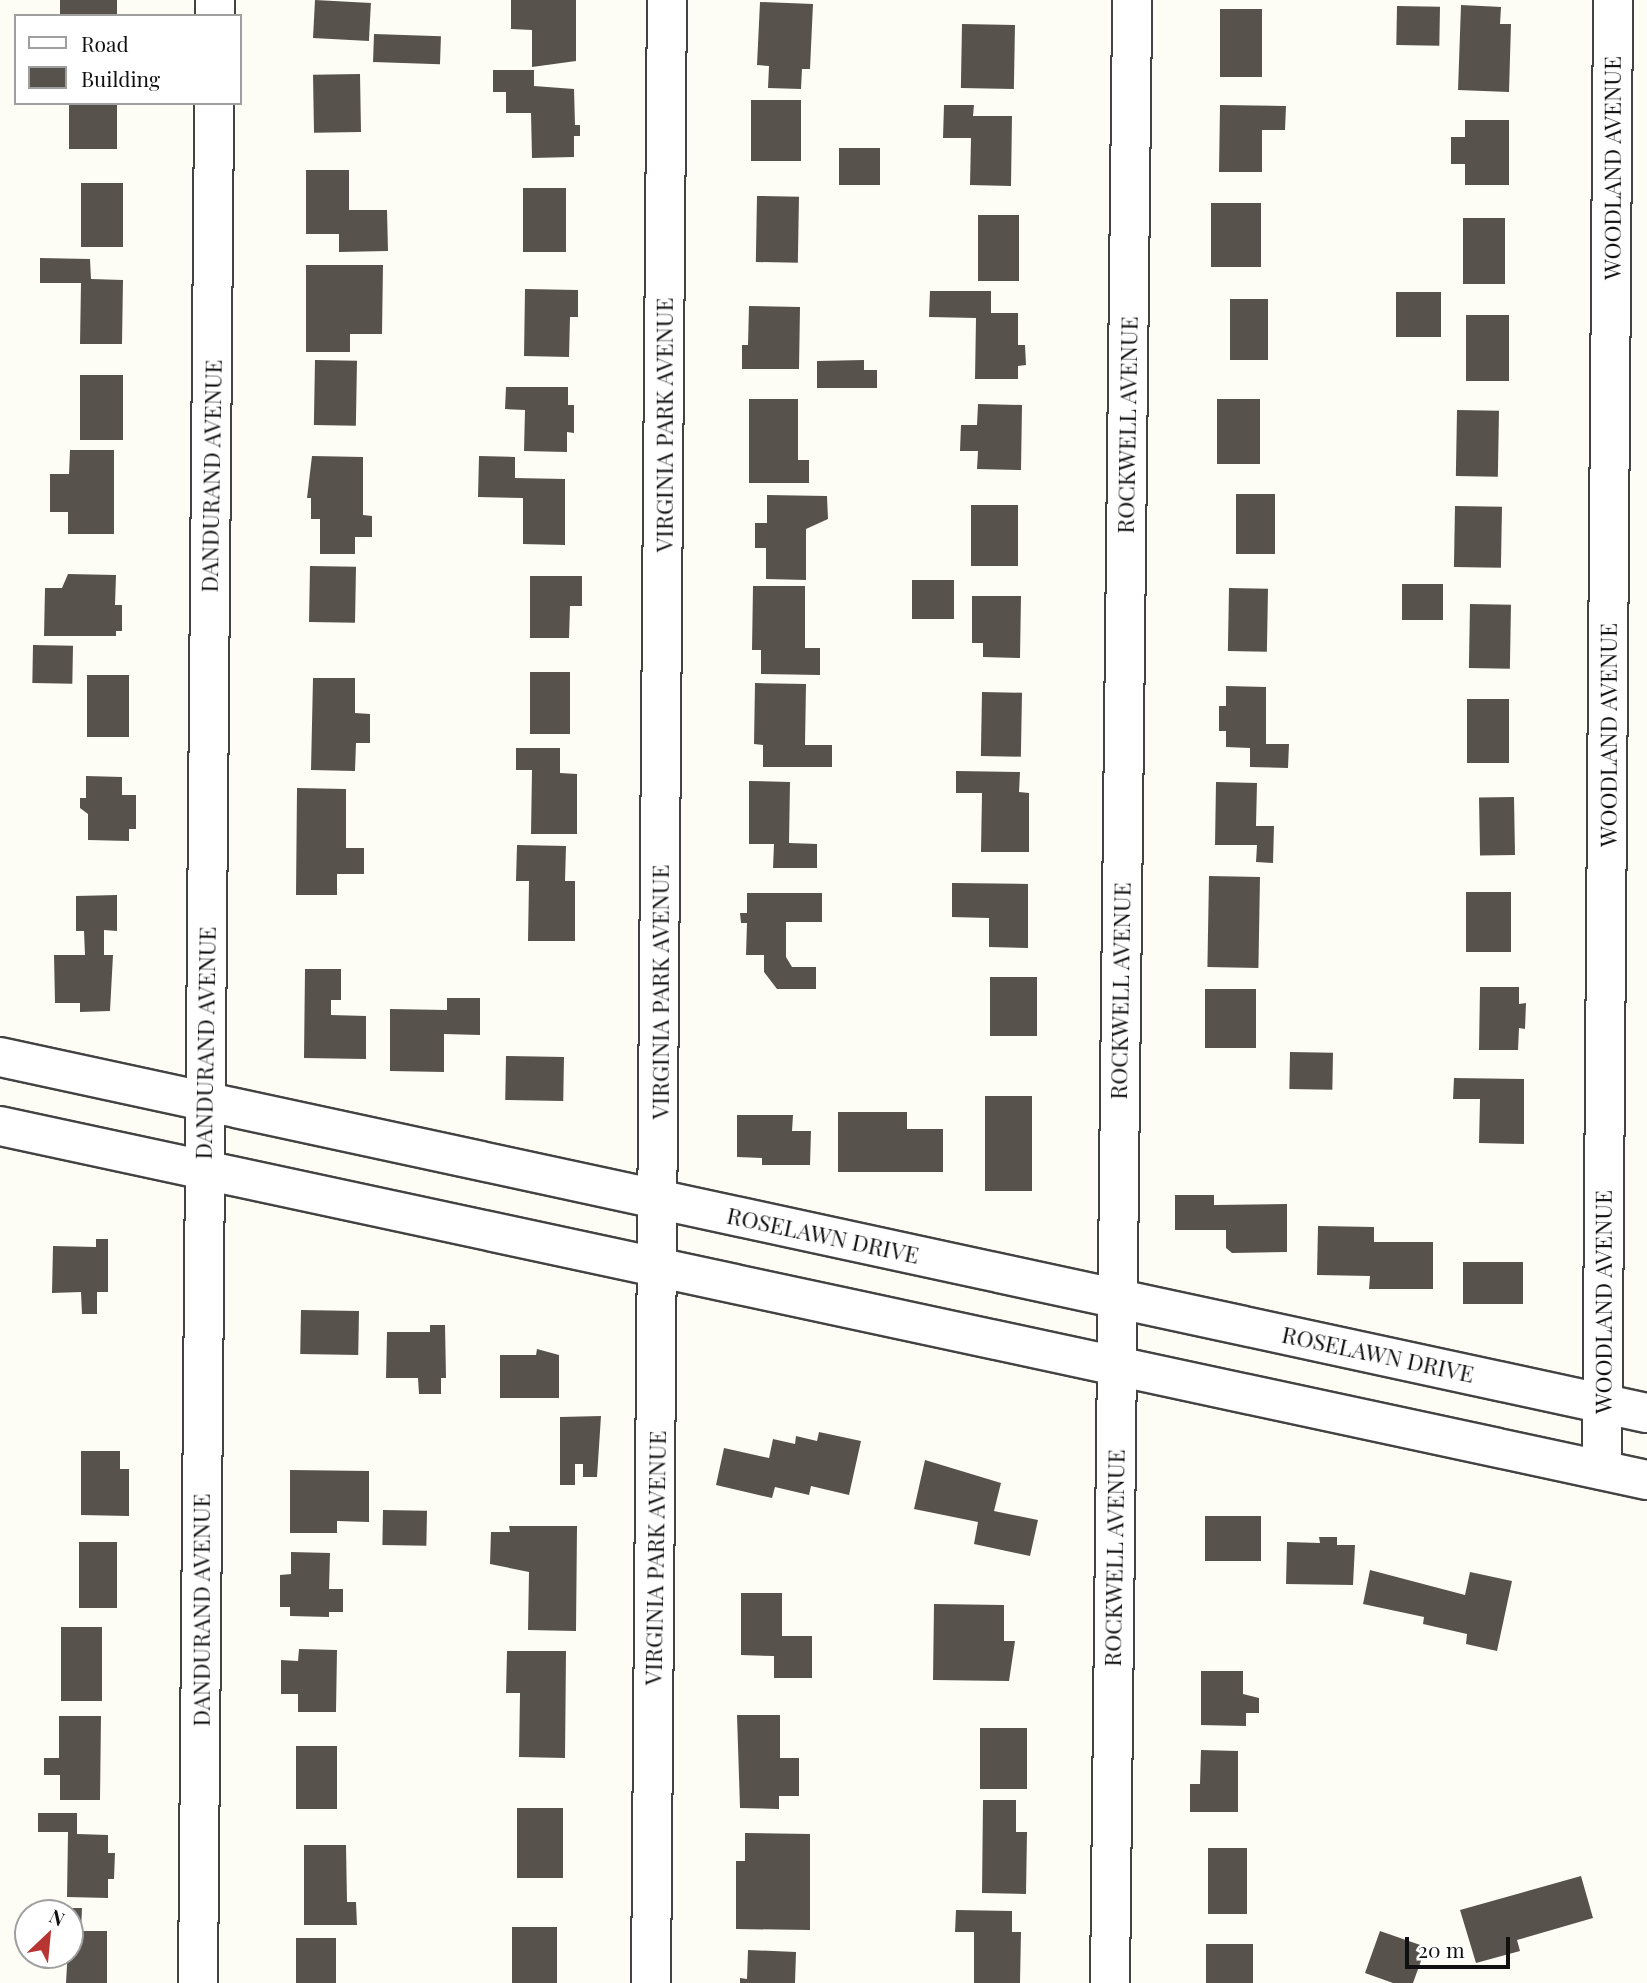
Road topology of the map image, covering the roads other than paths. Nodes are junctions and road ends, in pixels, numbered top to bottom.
1 (667, 0) edge
2 (1132, 0) edge
3 (1613, 0) edge
4 (214, 105) edge
5 (0, 1057) edge
6 (204, 1101) junction
7 (0, 1126) edge
8 (204, 1170) junction
9 (659, 1199) junction
10 (658, 1267) junction
11 (1117, 1298) junction
12 (1116, 1367) junction
13 (1603, 1403) junction
14 (1647, 1413) edge
15 (1602, 1470) junction
16 (1647, 1480) edge
17 (198, 1983) edge
18 (651, 1983) edge
19 (1110, 1983) edge

1 - 9 street, VIRGINIA PARK AVENUE
2 - 11 street, ROCKWELL AVENUE
3 - 13 street, WOODLAND AVENUE
4 - 6 street, DANDURAND AVENUE
5 - 6 street, ROSELAWN DRIVE
6 - 8 street, DANDURAND AVENUE
6 - 9 street, ROSELAWN DRIVE
7 - 8 street
8 - 10 street
8 - 17 street, DANDURAND AVENUE
9 - 10 street, VIRGINIA PARK AVENUE
9 - 11 street, ROSELAWN DRIVE
10 - 12 street
10 - 18 street, VIRGINIA PARK AVENUE
11 - 12 street, ROCKWELL AVENUE
11 - 13 street, ROSELAWN DRIVE
12 - 15 street
12 - 19 street, ROCKWELL AVENUE
13 - 14 street, ROSELAWN DRIVE
13 - 15 street, WOODLAND AVENUE
15 - 16 street

